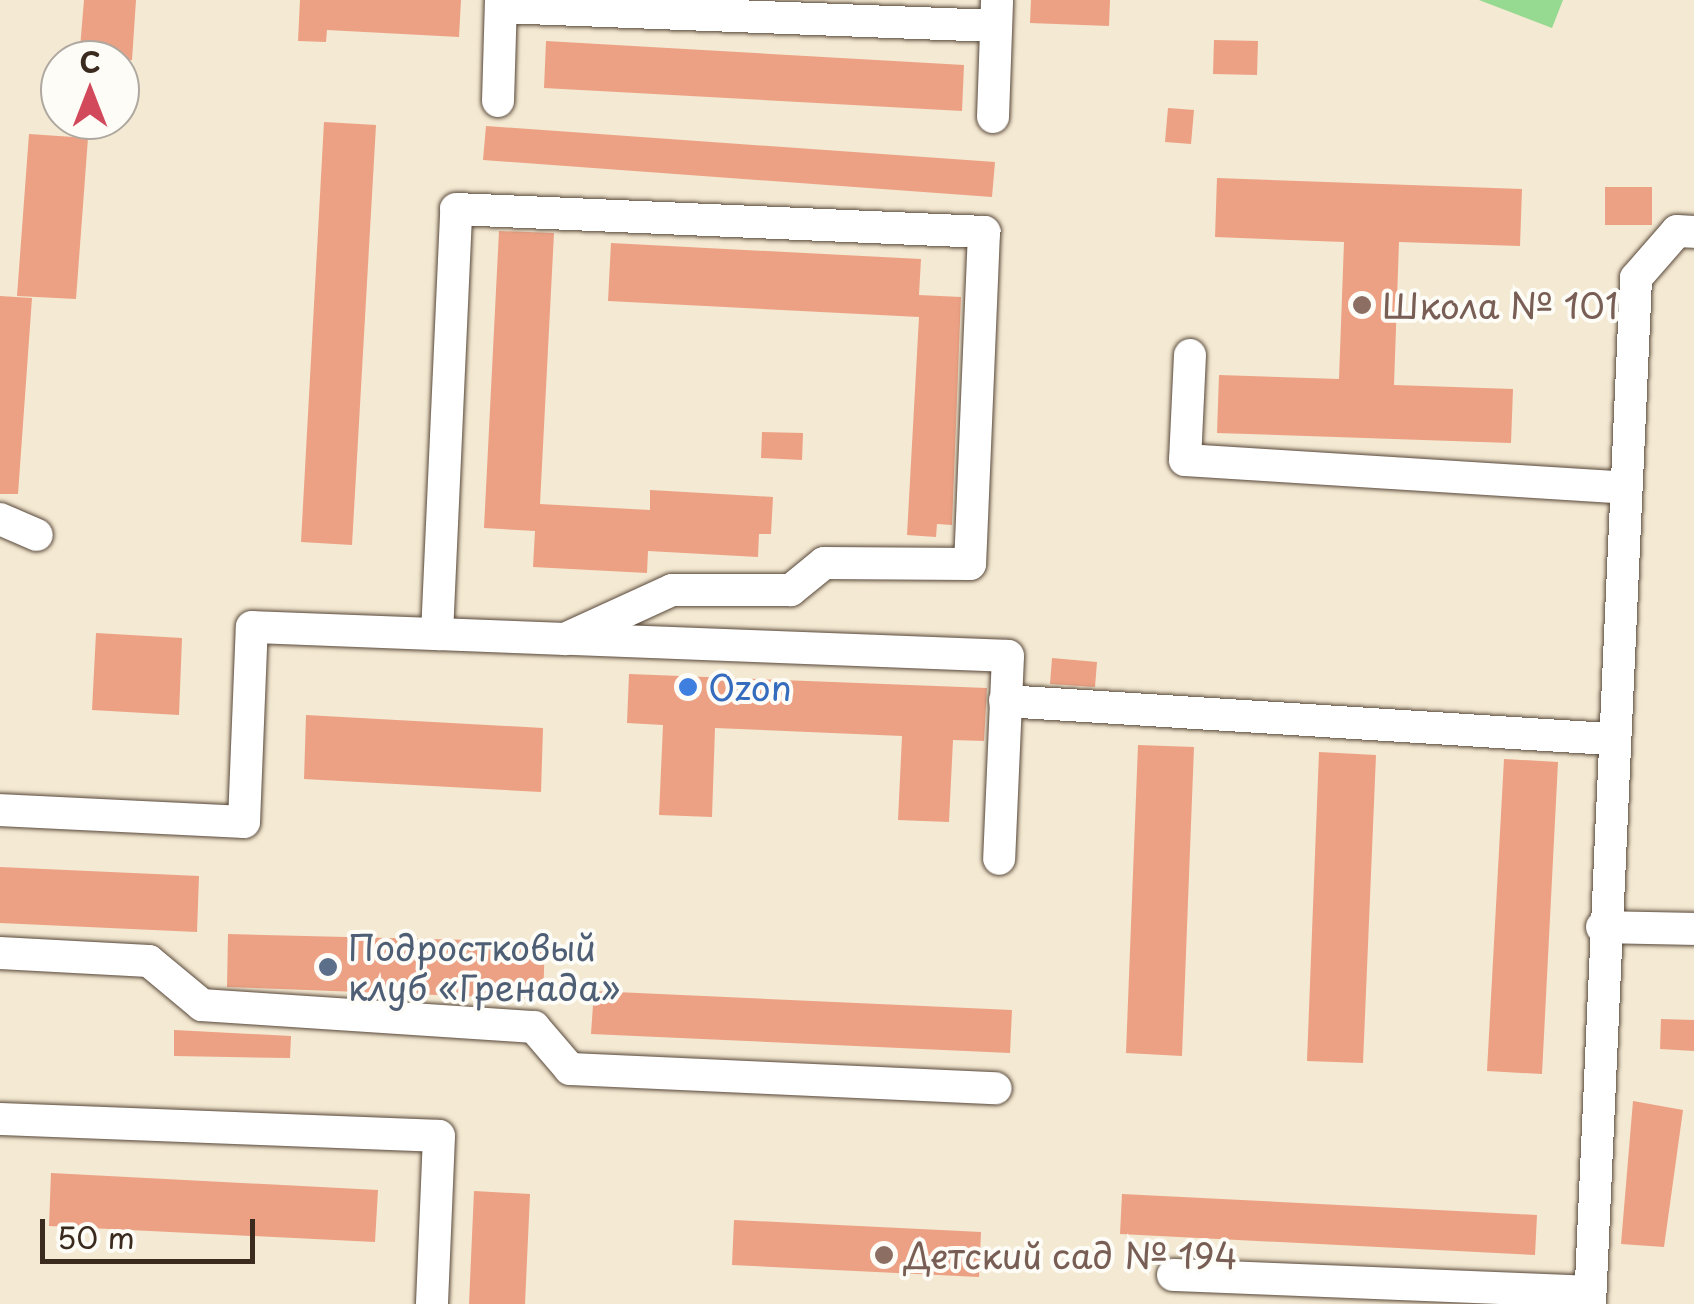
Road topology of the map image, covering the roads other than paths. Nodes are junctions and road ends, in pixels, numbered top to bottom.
1 (501, 3) edge
2 (997, 13) edge
3 (498, 101) dead end
4 (992, 117) dead end
5 (1694, 232) edge
6 (1190, 355) dead end
7 (1626, 488) junction
8 (0, 519) edge
9 (37, 535) dead end
10 (438, 634) junction
11 (565, 639) junction
12 (1006, 701) junction
13 (1609, 739) junction
14 (0, 810) edge
15 (999, 860) dead end
16 (1602, 927) junction
17 (1694, 930) edge
18 (0, 953) edge
19 (996, 1088) dead end
20 (0, 1119) edge
21 (1187, 1285) edge
22 (1445, 1295) edge
23 (1590, 1298) edge
24 (432, 1304) edge

1 - 2 lane
1 - 3 lane
2 - 4 lane
5 - 7 lane
6 - 7 lane
7 - 13 lane
8 - 9 lane
10 - 11 lane
10 - 11 lane
10 - 14 lane
11 - 12 lane
12 - 13 lane
12 - 15 lane
13 - 16 lane
16 - 17 lane
16 - 23 lane
18 - 19 lane
20 - 24 lane
21 - 22 lane
22 - 23 lane

